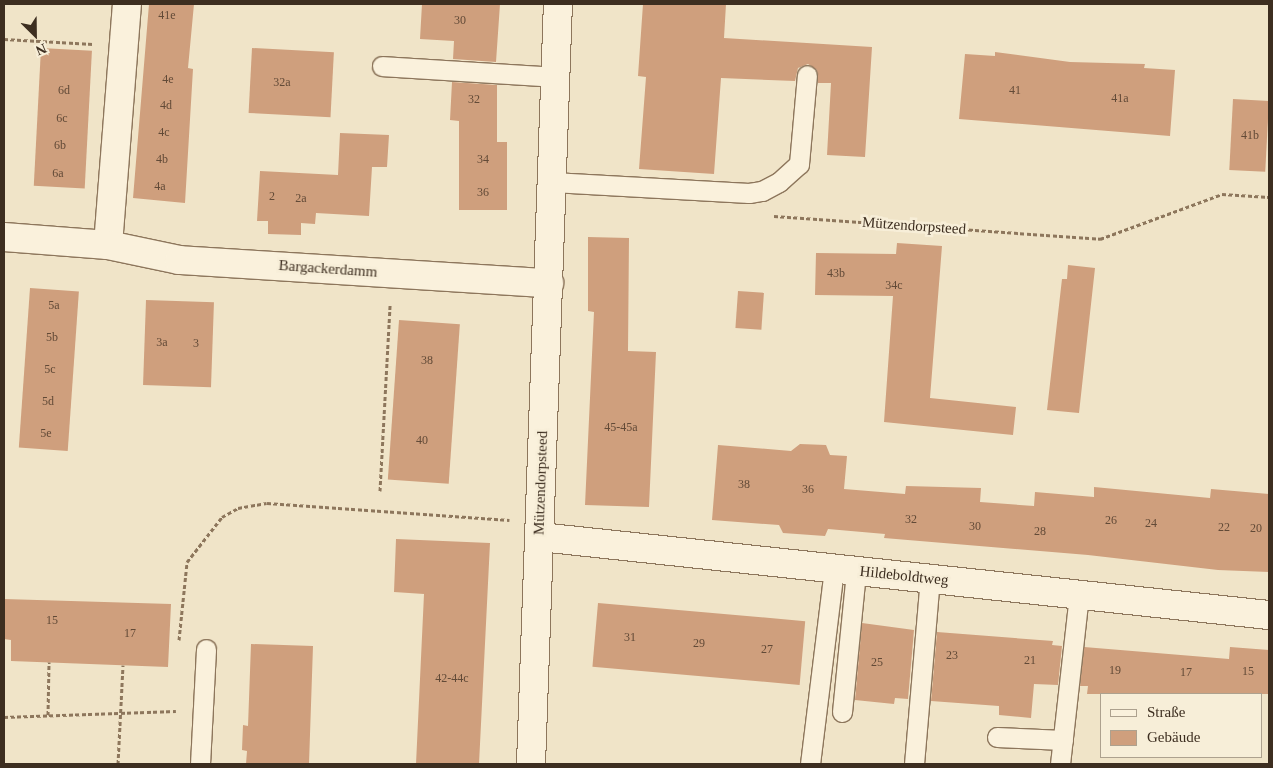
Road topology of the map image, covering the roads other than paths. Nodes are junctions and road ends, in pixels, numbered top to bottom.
1 (558, 4) edge
2 (127, 8) edge
3 (382, 66) dead end
4 (807, 75) dead end
5 (556, 77) junction
6 (552, 182) junction
7 (4, 237) edge
8 (108, 245) junction
9 (548, 283) junction
10 (540, 530) junction
11 (845, 569) junction
12 (930, 579) junction
13 (1079, 594) junction
14 (1269, 615) edge
15 (206, 649) dead end
16 (842, 712) dead end
17 (997, 737) dead end
18 (1063, 740) junction
19 (200, 764) edge
20 (532, 764) edge
21 (810, 764) edge
22 (914, 764) edge
23 (1060, 764) edge

1 - 5 street, Mützendorpsteed
2 - 8 street
3 - 5 lane
4 - 6 lane
5 - 6 street, Mützendorpsteed
6 - 9 street, Mützendorpsteed
7 - 8 street, Bargackerdamm
8 - 9 street, Bargackerdamm
9 - 10 street, Mützendorpsteed
10 - 11 street, Hildeboldtweg
10 - 20 street, Mützendorpsteed
11 - 12 street, Hildeboldtweg
11 - 16 lane
11 - 21 lane
12 - 13 street, Hildeboldtweg
12 - 22 lane
13 - 14 street, Hildeboldtweg
13 - 18 lane
15 - 19 lane
17 - 18 lane
18 - 23 lane

